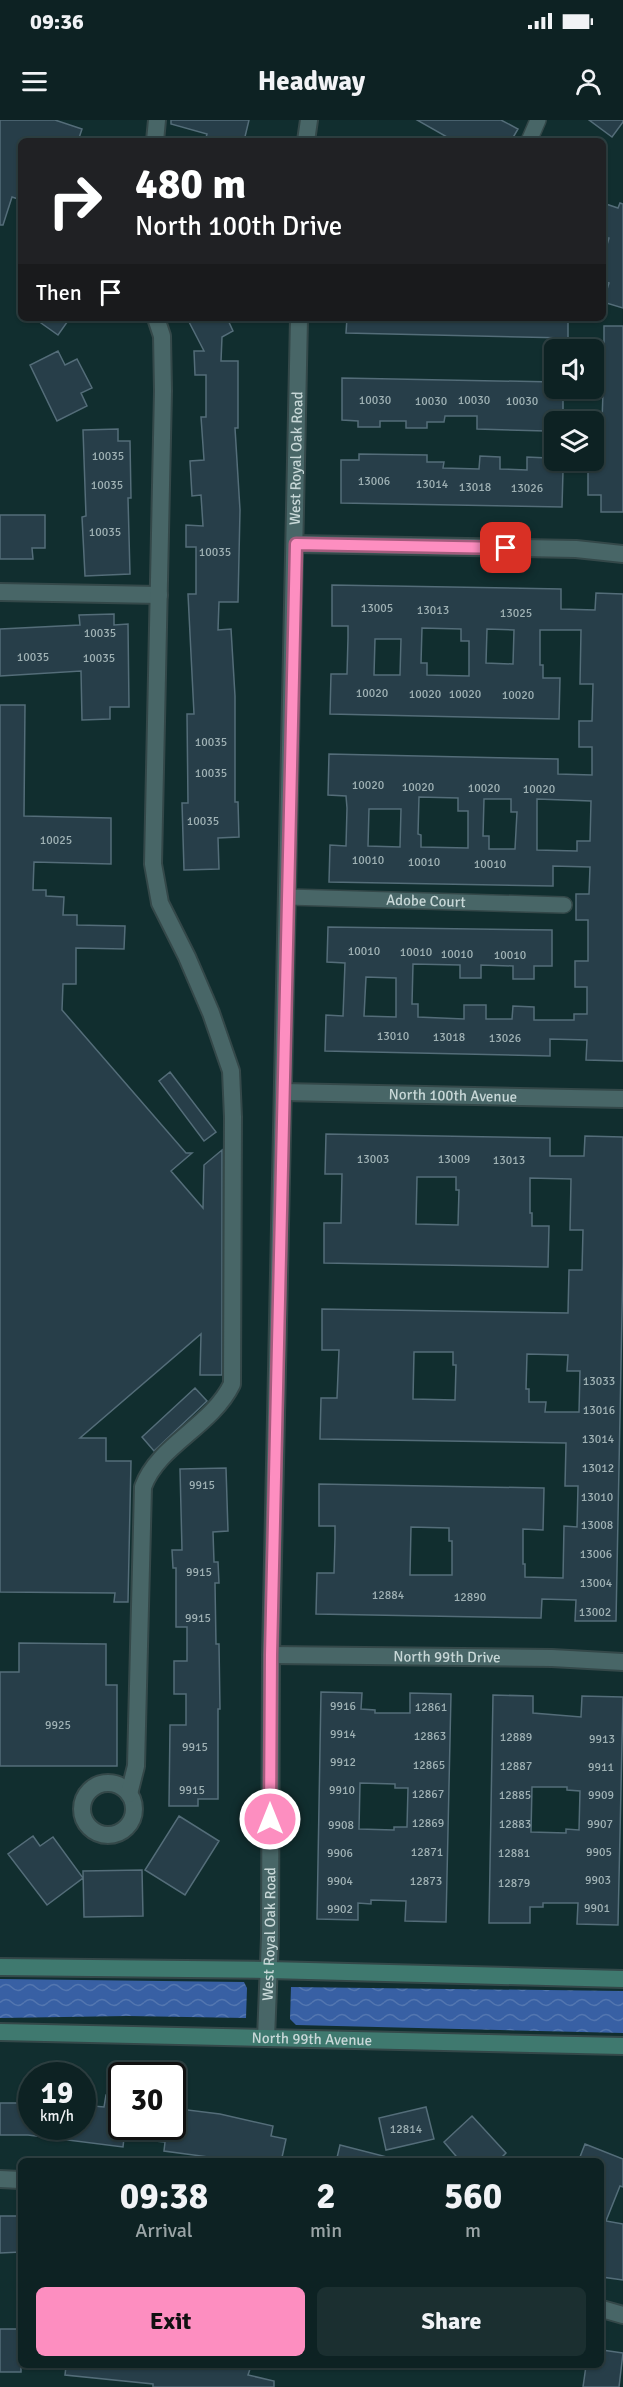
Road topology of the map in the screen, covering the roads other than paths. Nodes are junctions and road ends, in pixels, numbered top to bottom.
1 (157, 120) edge
2 (309, 120) edge
3 (538, 120) edge
4 (155, 138) edge
5 (306, 138) edge
6 (530, 138) edge
7 (157, 321) edge
8 (299, 321) edge
9 (296, 544) junction
10 (623, 554) edge
11 (0, 592) edge
12 (159, 595) junction
13 (288, 897) junction
14 (564, 904) dead end
15 (283, 1092) junction
16 (623, 1099) edge
17 (271, 1655) junction
18 (623, 1662) edge
19 (129, 1794) dead end
20 (0, 1967) edge
21 (269, 1970) junction
22 (623, 1979) edge
23 (0, 2032) edge
24 (266, 2038) junction
25 (623, 2046) edge
26 (0, 2179) edge
27 (18, 2181) edge
28 (604, 2310) edge
29 (623, 2315) edge

1 - 4 street
2 - 5 street
3 - 6 street
7 - 12 street
8 - 9 street, West Royal Oak Road
9 - 10 street
9 - 13 street, West Royal Oak Road
11 - 12 street
12 - 19 street
13 - 14 street, Adobe Court
13 - 15 street, West Royal Oak Road
15 - 16 street, North 100th Avenue
15 - 17 street, West Royal Oak Road
17 - 18 street, North 99th Drive
17 - 21 street, West Royal Oak Road
20 - 21 main road
21 - 22 main road
21 - 24 street, West Royal Oak Road
23 - 24 main road, North 99th Avenue
24 - 25 main road, North 99th Avenue
26 - 27 street
28 - 29 street

